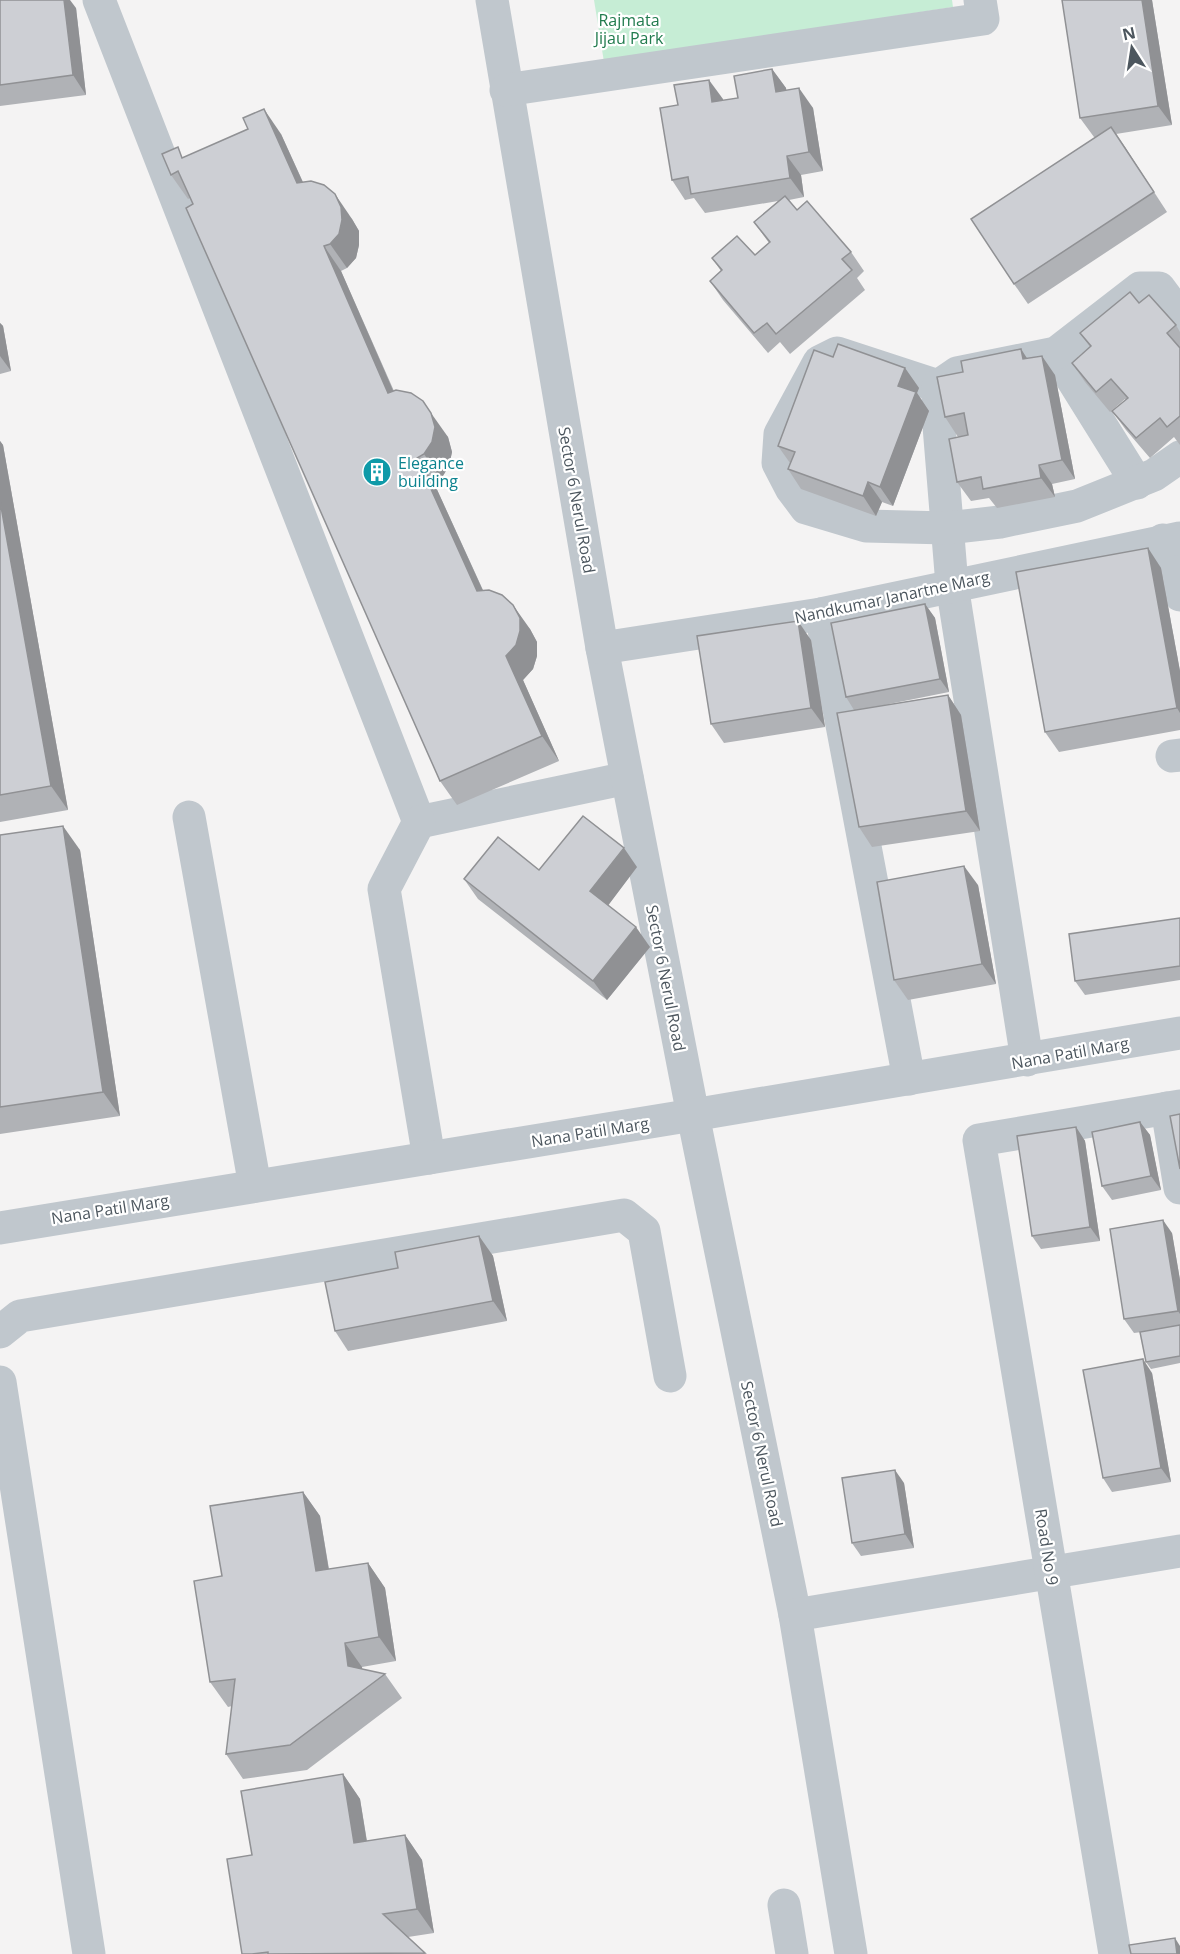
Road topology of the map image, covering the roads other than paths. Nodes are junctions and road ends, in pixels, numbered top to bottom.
1 (99, 0) edge
2 (492, 0) edge
3 (980, 0) edge
4 (506, 90) junction
5 (1180, 316) edge
6 (1056, 353) junction
7 (938, 386) junction
8 (1180, 457) edge
9 (1137, 483) junction
10 (947, 528) junction
11 (1172, 539) edge
12 (952, 585) junction
13 (1180, 595) edge
14 (821, 614) junction
15 (602, 648) junction
16 (627, 777) junction
17 (189, 817) dead end
18 (419, 822) junction
19 (1180, 1033) edge
20 (1027, 1060) junction
21 (909, 1078) junction
22 (1174, 1107) edge
23 (693, 1115) junction
24 (429, 1158) junction
25 (255, 1186) junction
26 (1180, 1188) edge
27 (0, 1228) edge
28 (0, 1332) edge
29 (670, 1376) dead end
30 (0, 1382) edge
31 (1180, 1551) edge
32 (1052, 1573) junction
33 (795, 1616) junction
34 (784, 1905) dead end
35 (89, 1954) edge
36 (792, 1954) edge
37 (851, 1954) edge
38 (1115, 1954) edge

1 - 18 street
2 - 4 street, Sector 6 Nerul Road
3 - 4 street
4 - 15 street, Sector 6 Nerul Road
5 - 6 street
6 - 7 street
6 - 9 street
7 - 10 street
7 - 10 street
8 - 9 street
9 - 10 street
10 - 12 street
11 - 12 street, Nandkumar Janartne Marg
11 - 13 street
12 - 14 street, Nandkumar Janartne Marg
12 - 20 street
14 - 15 street, Nandkumar Janartne Marg
14 - 21 street
15 - 16 street, Sector 6 Nerul Road
16 - 18 street
16 - 23 street, Sector 6 Nerul Road
17 - 25 street
18 - 24 street
19 - 20 street, Nana Patil Marg
20 - 21 street, Nana Patil Marg
21 - 23 street, Nana Patil Marg
22 - 26 street
22 - 32 street, Road No 9
23 - 24 street, Nana Patil Marg
23 - 33 street, Sector 6 Nerul Road
24 - 25 street, Nana Patil Marg
25 - 27 street, Nana Patil Marg
28 - 29 street
30 - 35 street
31 - 32 street
32 - 33 street
32 - 38 street, Road No 9
33 - 37 street, Sector 6 Nerul Road
34 - 36 street

